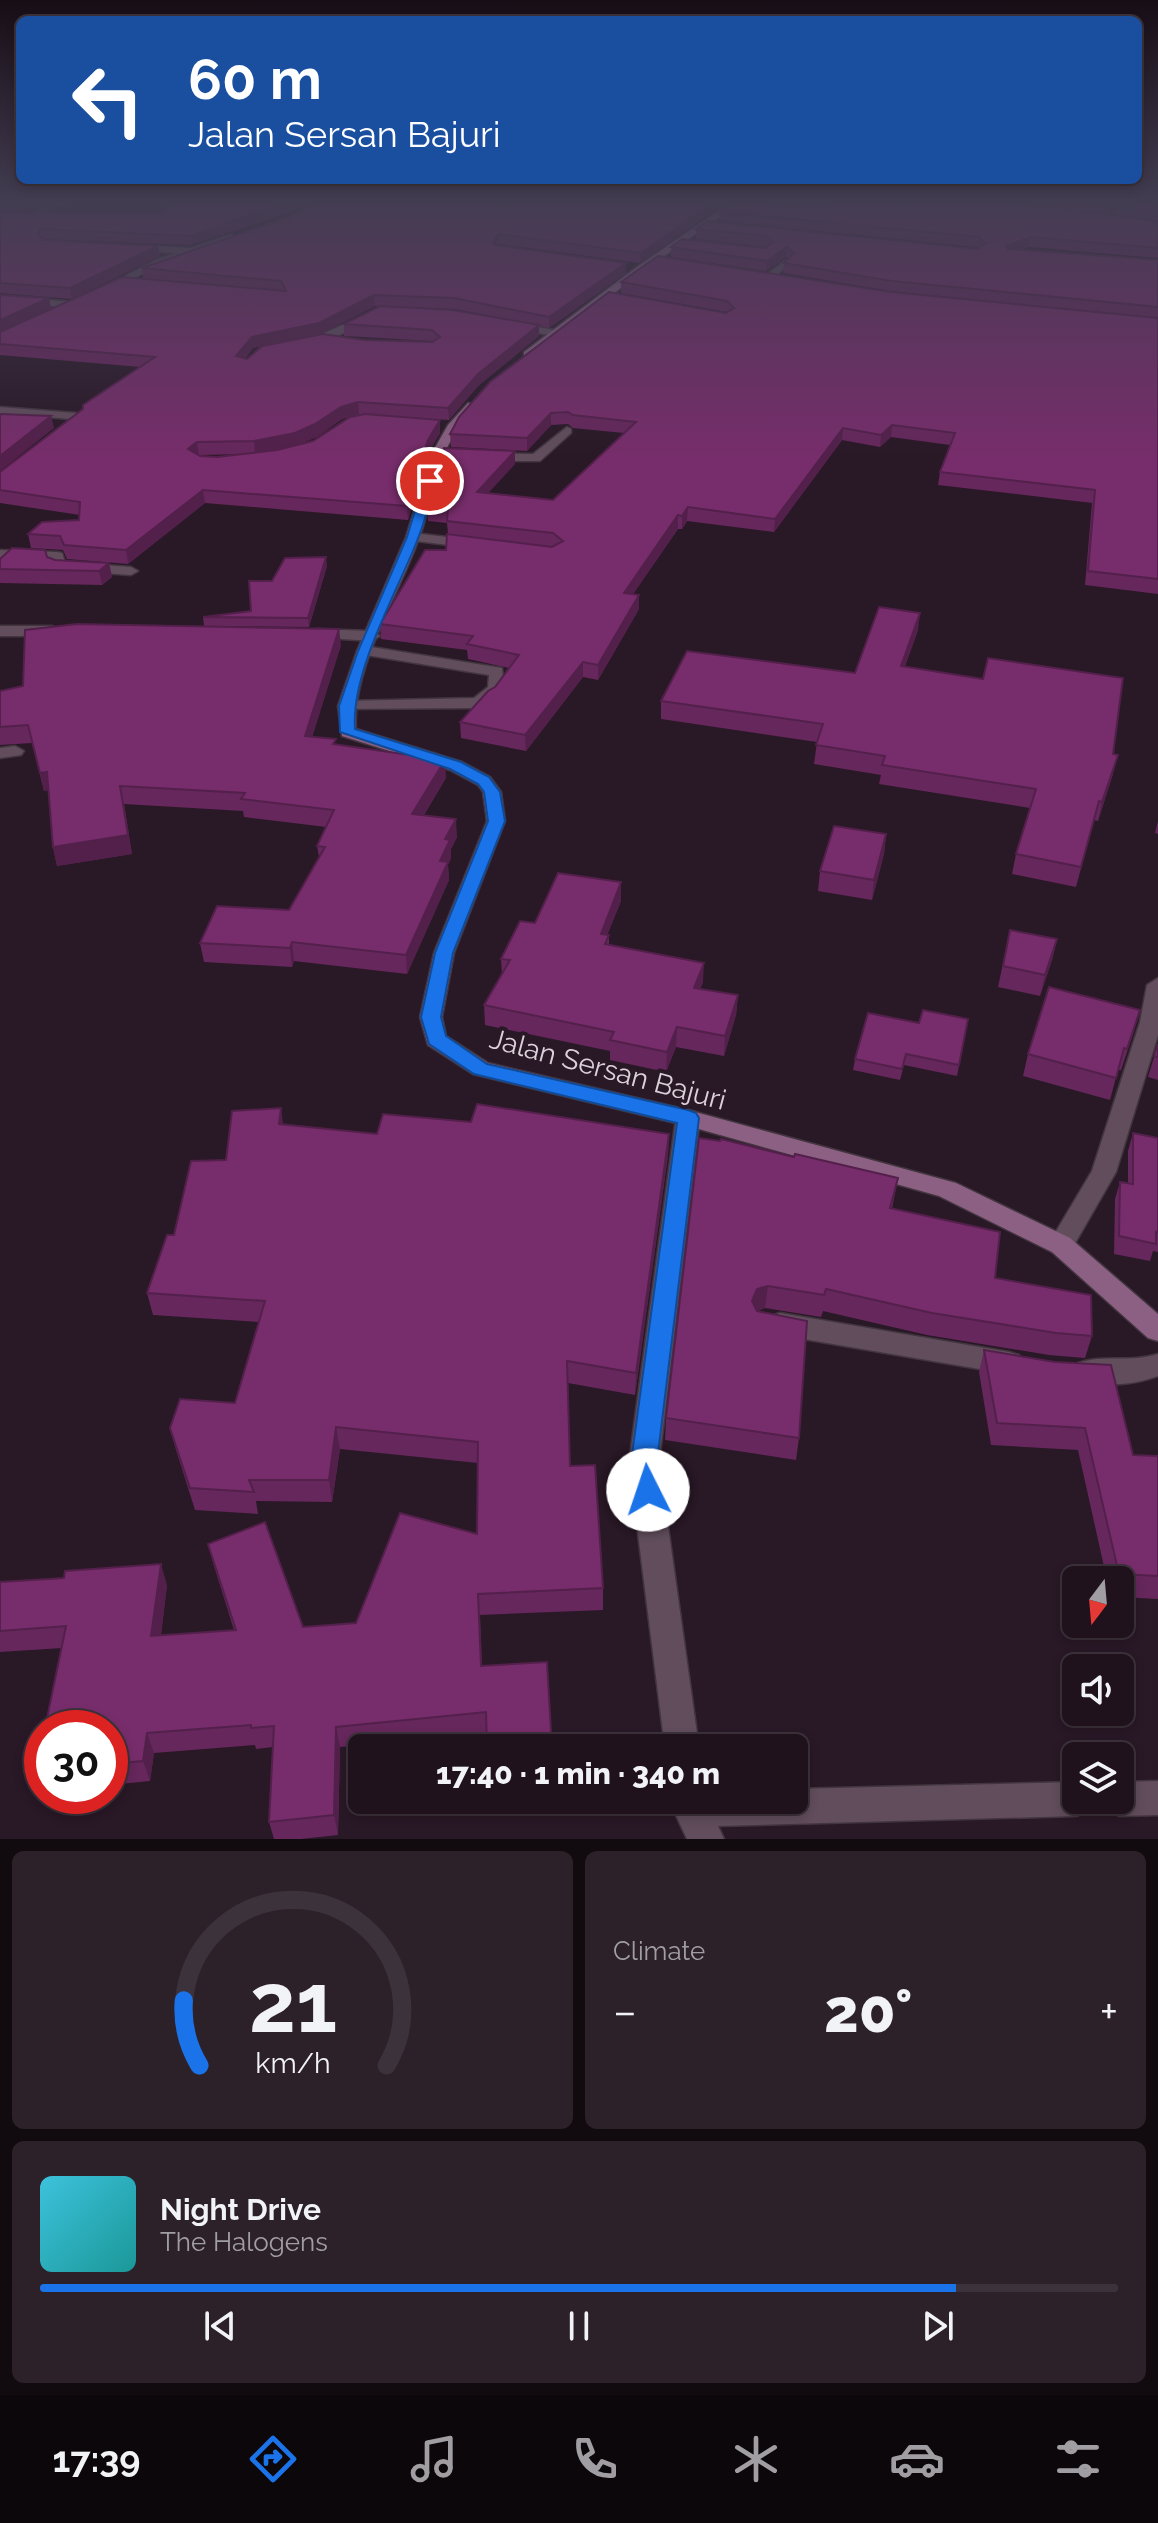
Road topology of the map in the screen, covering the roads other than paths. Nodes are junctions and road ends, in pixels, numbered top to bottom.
1 (109, 286) edge
2 (626, 286) edge
3 (96, 293) edge
4 (0, 299) edge
5 (85, 299) edge
6 (75, 305) junction
7 (378, 311) edge
8 (55, 315) edge
9 (497, 323) edge
10 (554, 333) junction
11 (324, 339) junction
12 (352, 343) edge
13 (298, 345) edge
14 (508, 371) edge
15 (484, 390) edge
16 (0, 410) edge
17 (567, 431) edge
18 (51, 442) edge
19 (479, 456) edge
20 (413, 537) junction
21 (482, 545) edge
22 (0, 554) edge
23 (131, 571) dead end
24 (0, 631) edge
25 (68, 631) edge
26 (294, 634) edge
27 (368, 644) junction
28 (346, 706) junction
29 (1158, 985) edge
30 (688, 1118) junction
31 (1061, 1245) junction
32 (765, 1322) edge
33 (1158, 1330) edge
34 (1158, 1365) edge
35 (1028, 1367) edge
36 (1058, 1370) edge
37 (680, 1734) edge
38 (1158, 1798) edge
39 (1134, 1799) edge
40 (1062, 1800) edge
41 (695, 1816) edge

1 - 3 street
2 - 10 main road
4 - 6 street
5 - 6 street
6 - 8 street
7 - 11 street
9 - 10 street
10 - 14 main road
11 - 12 street
11 - 13 street
15 - 20 main road
16 - 18 street
17 - 19 street
20 - 21 street
20 - 27 main road
22 - 23 street
24 - 25 street
26 - 27 street
27 - 28 main road
27 - 28 street
28 - 30 main road, Jalan Sersan Bajuri
29 - 31 street
30 - 31 main road, Jalan Sersan Bajuri
30 - 37 street
31 - 33 main road, Jalan Sersan Bajuri
32 - 35 street
34 - 36 street
38 - 39 street
40 - 41 street

